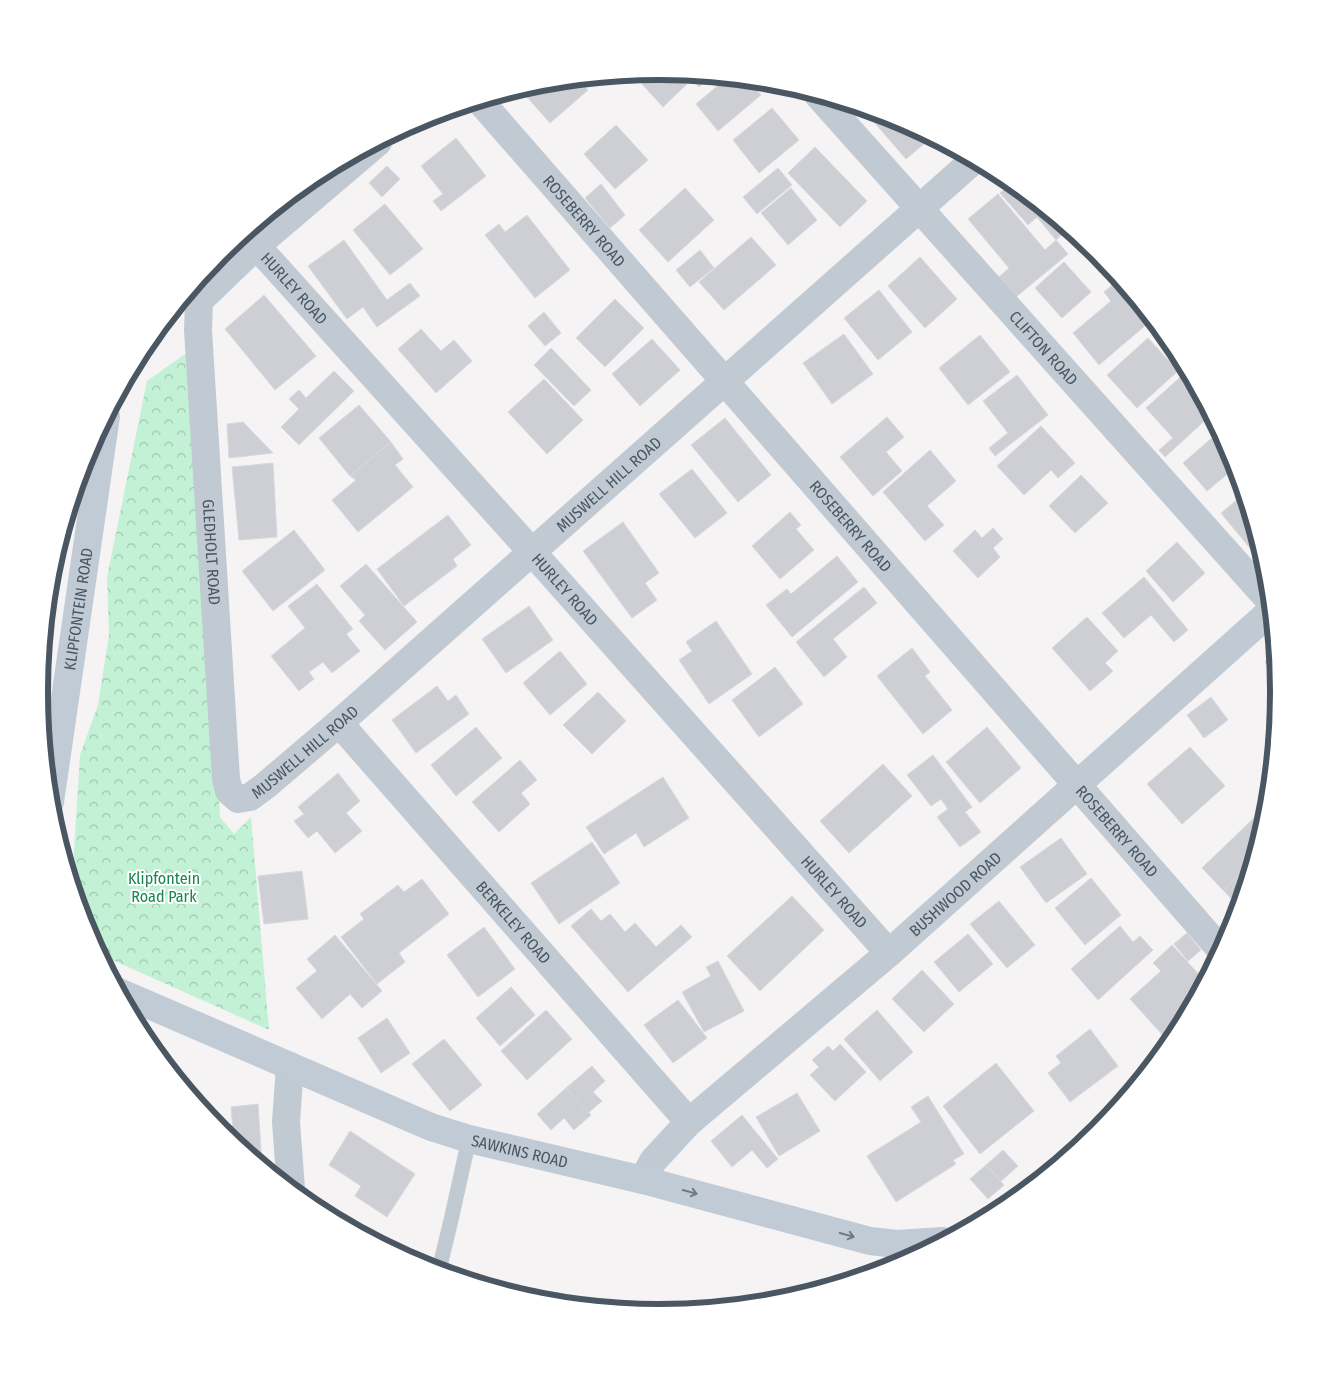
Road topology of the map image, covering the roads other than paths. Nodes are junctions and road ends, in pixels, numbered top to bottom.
1 (826, 104) edge
2 (484, 106) edge
3 (969, 165) edge
4 (347, 166) edge
5 (920, 209) junction
6 (244, 245) edge
7 (725, 382) junction
8 (103, 440) edge
9 (532, 552) junction
10 (1262, 592) edge
11 (1265, 616) edge
12 (338, 723) junction
13 (54, 777) edge
14 (1077, 784) junction
15 (238, 799) joint
16 (1216, 944) edge
17 (889, 953) junction
18 (128, 996) edge
19 (290, 1066) junction
20 (689, 1122) junction
21 (469, 1139) junction
22 (290, 1179) edge
23 (643, 1180) junction
24 (924, 1242) edge
25 (440, 1263) edge

1 - 5 street, CLIFTON ROAD
2 - 7 street, ROSEBERRY ROAD
3 - 5 street, MUSWELL HILL ROAD
4 - 6 street
5 - 7 street, MUSWELL HILL ROAD
5 - 10 street, CLIFTON ROAD
6 - 9 street, HURLEY ROAD
6 - 15 street, GLEDHOLT ROAD
7 - 9 street, MUSWELL HILL ROAD
7 - 14 street, ROSEBERRY ROAD
8 - 13 street, KLIPFONTEIN ROAD
9 - 12 street, MUSWELL HILL ROAD
9 - 17 street, HURLEY ROAD
11 - 14 street, BUSHWOOD ROAD
12 - 15 street, MUSWELL HILL ROAD
12 - 20 street, BERKELEY ROAD
14 - 16 street, ROSEBERRY ROAD
14 - 17 street, BUSHWOOD ROAD
17 - 20 street, BUSHWOOD ROAD
18 - 19 street, SAWKINS ROAD
19 - 21 street, SAWKINS ROAD
19 - 22 street
20 - 23 street, BUSHWOOD ROAD
21 - 23 street, SAWKINS ROAD
21 - 25 lane
23 -> 24 street, SAWKINS ROAD

